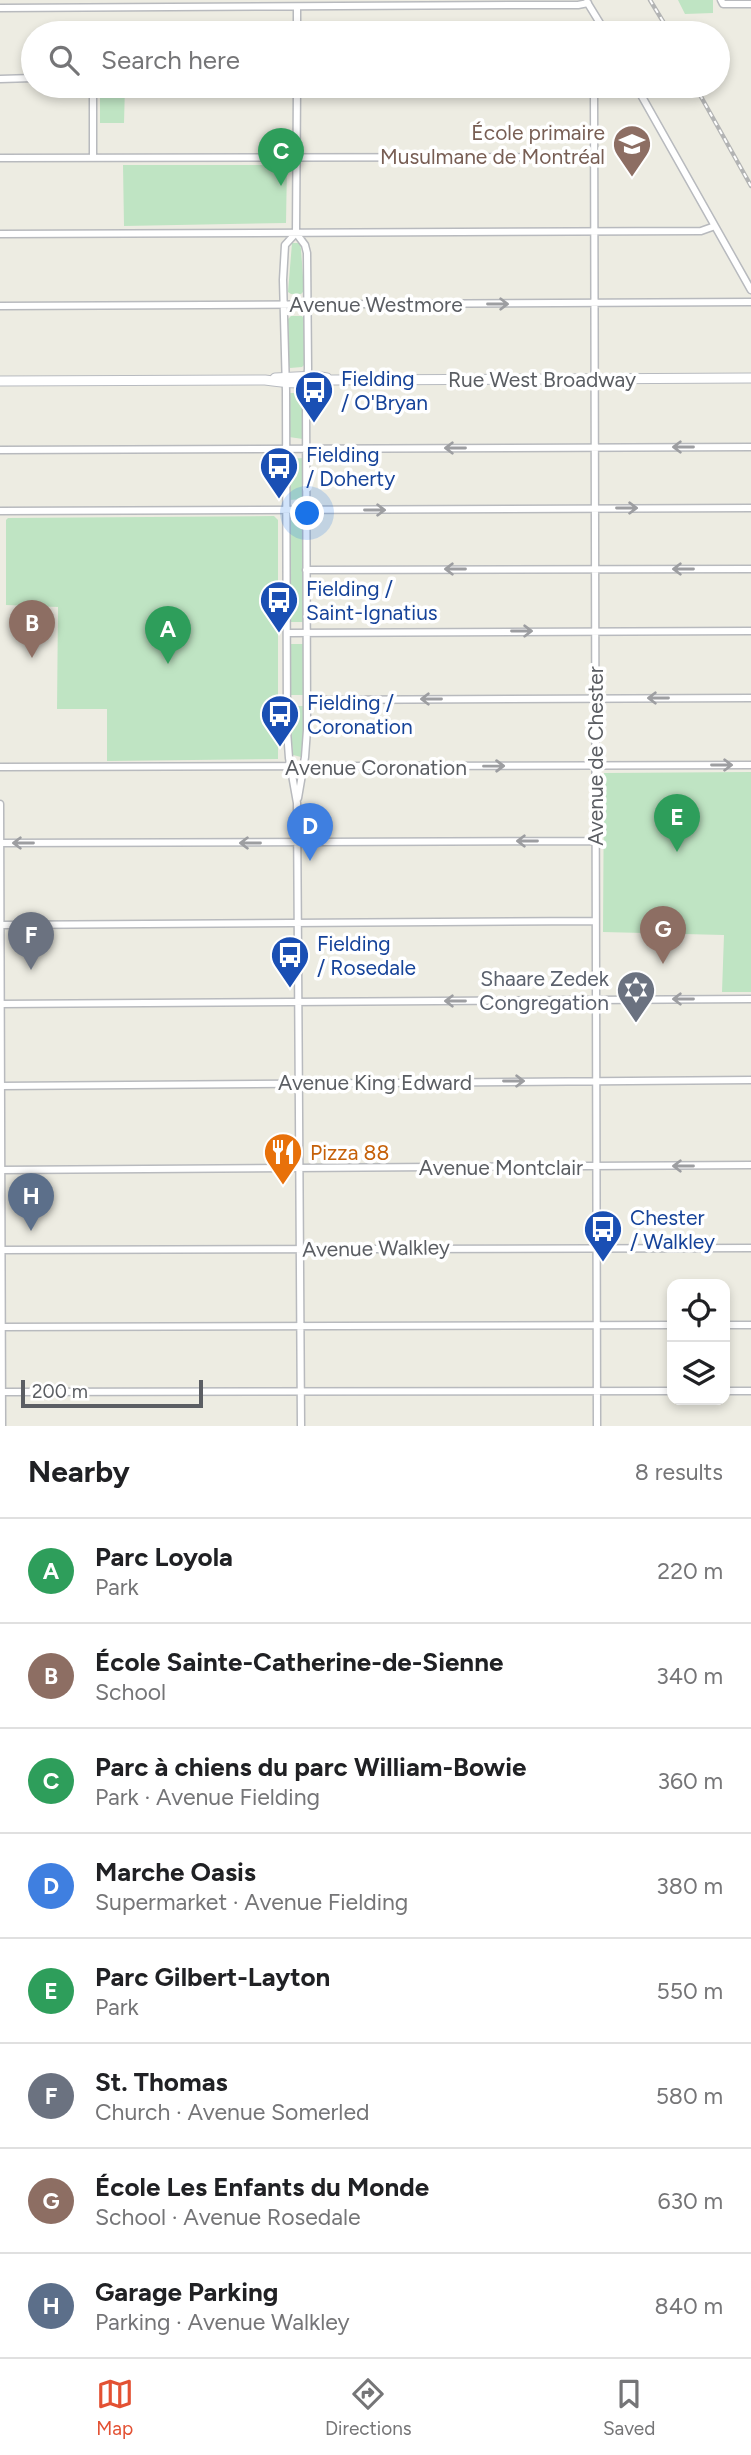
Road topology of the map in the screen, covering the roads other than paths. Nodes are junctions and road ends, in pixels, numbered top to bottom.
1 (587, 1) edge
2 (722, 2) edge
3 (344, 3) edge
4 (108, 4) edge
5 (751, 5) edge
6 (297, 7) junction
7 (0, 8) edge
8 (297, 21) edge
9 (599, 21) edge
10 (21, 78) edge
11 (0, 79) edge
12 (93, 98) edge
13 (296, 98) edge
14 (594, 98) edge
15 (643, 98) edge
16 (593, 157) junction
17 (0, 158) edge
18 (93, 158) junction
19 (296, 158) junction
20 (715, 226) junction
21 (594, 231) junction
22 (296, 233) junction
23 (0, 234) edge
24 (751, 290) edge
25 (751, 302) edge
26 (594, 303) junction
27 (308, 304) junction
28 (284, 305) junction
29 (0, 306) edge
30 (593, 378) junction
31 (751, 378) edge
32 (285, 380) junction
33 (307, 380) junction
34 (0, 381) edge
35 (594, 447) junction
36 (751, 447) edge
37 (306, 448) junction
38 (286, 449) junction
39 (0, 450) edge
40 (594, 508) junction
41 (751, 508) edge
42 (286, 510) junction
43 (306, 510) junction
44 (0, 511) edge
45 (594, 569) junction
46 (751, 569) edge
47 (306, 570) junction
48 (594, 631) junction
49 (751, 631) edge
50 (287, 633) junction
51 (306, 633) junction
52 (595, 698) junction
53 (751, 698) edge
54 (307, 700) junction
55 (595, 765) junction
56 (751, 765) edge
57 (291, 767) junction
58 (304, 767) junction
59 (0, 768) edge
60 (297, 803) junction
61 (0, 804) edge
62 (595, 841) junction
63 (0, 843) edge
64 (298, 844) junction
65 (595, 921) junction
66 (0, 925) edge
67 (298, 925) junction
68 (751, 999) edge
69 (596, 1000) junction
70 (299, 1002) junction
71 (1, 1004) edge
72 (751, 1080) edge
73 (596, 1081) junction
74 (299, 1083) junction
75 (1, 1086) edge
76 (751, 1165) edge
77 (597, 1166) junction
78 (299, 1168) junction
79 (1, 1170) edge
80 (597, 1248) junction
81 (751, 1248) edge
82 (300, 1249) junction
83 (1, 1250) edge
84 (300, 1325) junction
85 (597, 1325) junction
86 (667, 1325) edge
87 (730, 1325) edge
88 (751, 1325) edge
89 (1, 1326) edge
90 (300, 1391) junction
91 (597, 1391) junction
92 (667, 1391) edge
93 (730, 1391) edge
94 (751, 1391) edge
95 (1, 1392) edge
96 (2, 1426) edge
97 (301, 1426) edge
98 (597, 1426) edge

1 - 3 street
1 - 9 street
2 - 5 street
3 - 6 street
4 - 6 street
4 - 7 street
6 - 8 street
10 - 11 street
12 - 18 street
13 - 19 street
14 - 16 street, Avenue de Chester
15 - 20 street
16 - 19 street
16 - 21 street, Avenue de Chester
17 - 18 street
18 - 19 street
19 - 22 street
20 - 21 street
20 - 24 street
21 - 22 street
21 - 26 street, Avenue de Chester
22 - 23 street
22 - 27 street
22 - 28 street
25 - 26 street, Avenue Westmore
27 -> 26 street, Avenue Westmore
26 - 30 street, Avenue de Chester
27 - 28 street, Avenue Westmore
27 - 33 street
28 - 29 street, Avenue Westmore
28 - 32 street
30 - 31 street, Rue West Broadway
30 - 33 street, Rue West Broadway
30 - 35 street, Avenue de Chester
32 - 33 street, Rue West Broadway
32 - 34 street, Rue West Broadway
32 - 38 street
33 - 37 street
36 -> 35 street
35 -> 37 street
35 - 40 street, Avenue de Chester
37 - 38 street
37 - 43 street
38 - 39 street
38 - 42 street
40 -> 41 street
43 -> 40 street
40 - 45 street, Avenue de Chester
42 - 43 street
42 - 44 street
42 - 50 street
43 - 47 street
46 -> 45 street
45 -> 47 street
45 - 48 street, Avenue de Chester
47 - 51 street
48 - 49 street
51 -> 48 street
48 - 52 street, Avenue de Chester
50 - 51 street
50 - 57 street
51 - 54 street
53 -> 52 street
52 -> 54 street
52 - 55 street, Avenue de Chester
54 - 58 street
55 -> 56 street, Avenue Coronation
58 -> 55 street, Avenue Coronation
55 - 62 street, Avenue de Chester
57 - 58 street, Avenue Coronation
57 - 59 street, Avenue Coronation
57 - 60 street
58 - 60 street
60 - 64 street
61 - 63 street
62 -> 64 street
62 - 65 street, Avenue de Chester
64 -> 63 street
63 - 66 street
64 - 67 street
65 - 67 street
65 - 69 street, Avenue de Chester
66 - 67 street
66 - 71 street
67 - 70 street
68 -> 69 street
69 -> 70 street
69 - 73 street, Avenue de Chester
70 - 71 street
70 - 74 street
71 - 75 street
72 - 73 street, Avenue King Edward
74 -> 73 street, Avenue King Edward
73 - 77 street, Avenue de Chester
74 - 75 street, Avenue King Edward
74 - 78 street
75 - 79 street
76 -> 77 street, Avenue Montclair
77 - 78 street, Avenue Montclair
77 - 80 street, Avenue de Chester
78 - 79 street, Avenue Montclair
78 - 82 street
79 - 83 street
80 - 81 street, Avenue Walkley
80 - 82 street, Avenue Walkley
80 - 85 street, Avenue de Chester
82 - 83 street, Avenue Walkley
82 - 84 street
83 - 89 street
84 - 85 street
84 - 89 street
84 - 90 street
85 - 86 street
85 - 91 street, Avenue de Chester
87 - 88 street
89 - 95 street
90 - 91 street
90 - 95 street
90 - 97 street
91 - 92 street
91 - 98 street, Avenue de Chester
93 - 94 street
95 - 96 street

